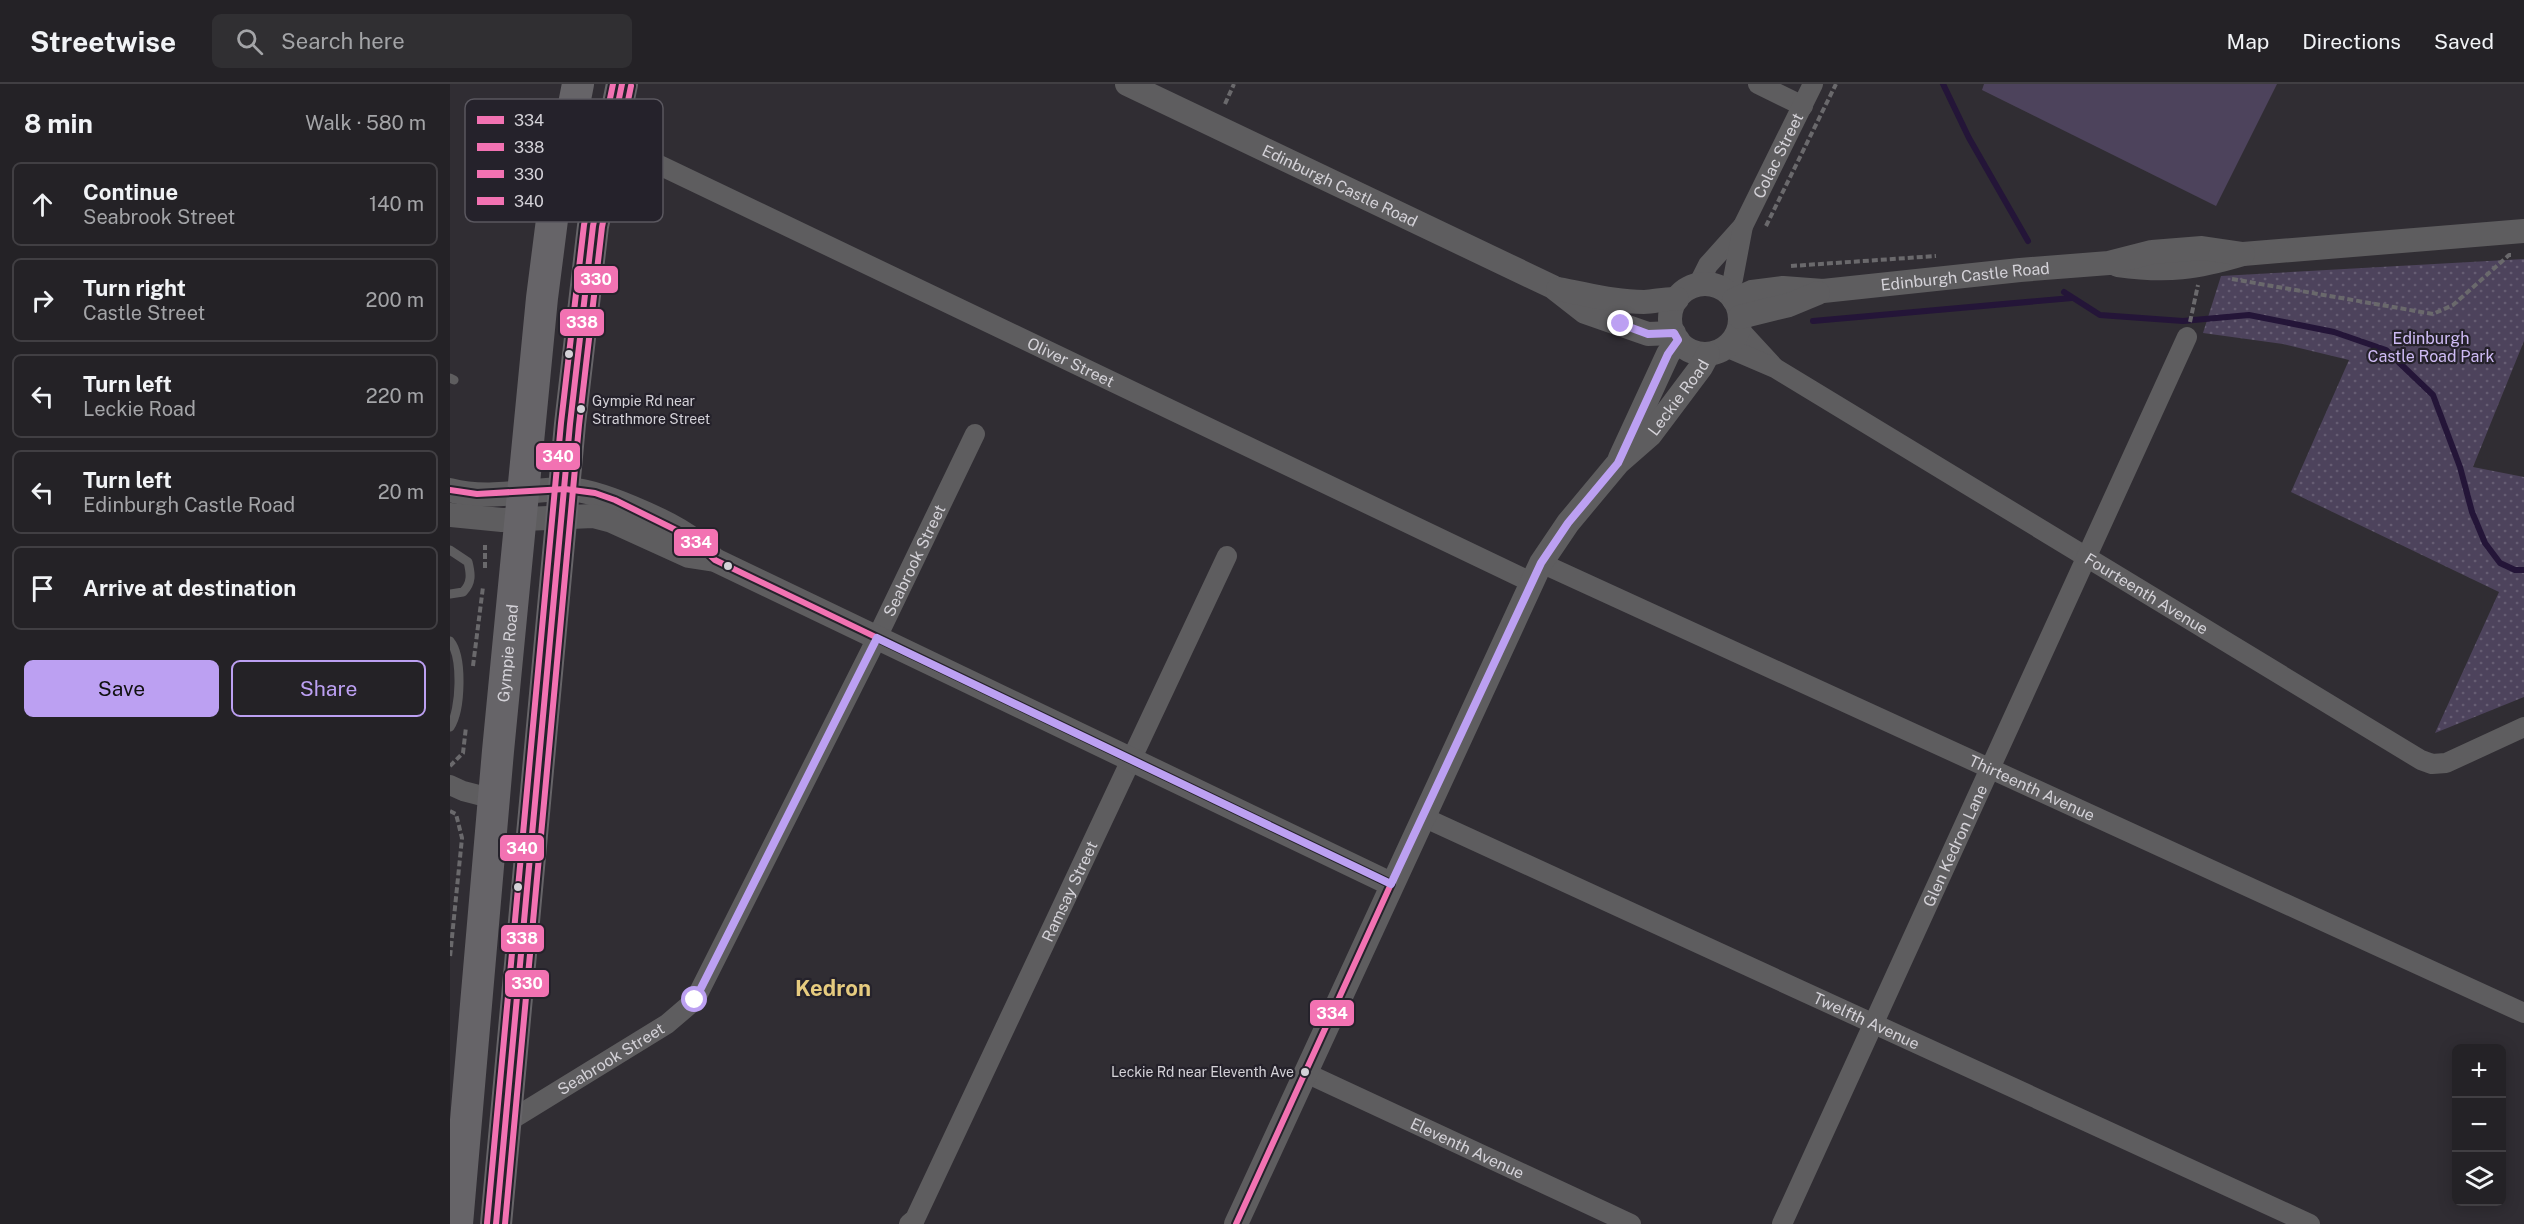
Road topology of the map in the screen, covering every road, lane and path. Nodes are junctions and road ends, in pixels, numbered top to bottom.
1 (578, 84) edge
2 (622, 84) edge
3 (1127, 84) edge
4 (1234, 84) edge
5 (1758, 84) edge
6 (1813, 84) edge
7 (1836, 84) edge
8 (575, 99) edge
9 (619, 99) edge
10 (1225, 104) dead end
11 (1803, 106) junction
12 (663, 166) edge
13 (552, 222) edge
14 (595, 222) edge
15 (1743, 226) junction
16 (2524, 231) edge
17 (1762, 234) dead end
18 (2516, 254) dead end
19 (1943, 255) dead end
20 (1786, 266) dead end
21 (2229, 278) dead end
22 (2190, 280) dead end
23 (2199, 281) dead end
24 (1698, 285) junction
25 (1553, 287) junction
26 (2196, 294) dead end
27 (1677, 299) junction
28 (1729, 323) junction
29 (1676, 337) junction
30 (2187, 337) joint
31 (975, 434) dead end
32 (1618, 463) junction
33 (450, 490) edge
34 (564, 502) junction
35 (521, 505) junction
36 (450, 515) edge
37 (485, 545) dead end
38 (450, 550) edge
39 (1227, 556) dead end
40 (2087, 558) junction
41 (485, 570) dead end
42 (1536, 573) junction
43 (483, 582) dead end
44 (450, 594) edge
45 (877, 638) junction
46 (450, 641) edge
47 (472, 673) dead end
48 (467, 719) dead end
49 (450, 727) edge
50 (2524, 727) edge
51 (1131, 760) junction
52 (450, 766) edge
53 (1991, 768) junction
54 (450, 785) edge
55 (494, 799) junction
56 (450, 811) edge
57 (1423, 817) junction
58 (1391, 884) junction
59 (450, 957) edge
60 (2524, 1013) edge
61 (1873, 1024) junction
62 (1306, 1073) junction
63 (506, 1123) junction
64 (456, 1208) edge
65 (496, 1224) edge
66 (909, 1224) edge
67 (1236, 1224) edge
68 (1631, 1224) edge
69 (1782, 1224) edge
70 (2310, 1224) edge

1 - 8 highway, Gympie Road
2 - 9 highway
3 - 25 street, Edinburgh Castle Road
4 - 10 path
5 - 11 street
6 - 11 street, Colac Street
7 - 17 path
11 - 15 street, Colac Street
12 - 42 street, Oliver Street
13 - 35 highway, Gympie Road
14 - 34 highway
15 - 24 street, Colac Street
15 - 28 street, Colac Street
16 - 28 street, Edinburgh Castle Road
18 - 21 path
19 - 20 path
22 - 23 path
24 - 27 street
24 - 28 street
25 - 27 street, Edinburgh Castle Road
25 - 29 street, Edinburgh Castle Road
26 - 30 path
27 - 29 street
28 - 29 street
28 - 32 street, Leckie Road
28 - 40 street, Fourteenth Avenue
29 - 32 street, Leckie Road
30 - 40 street, Glen Kedron Lane
31 - 45 street, Seabrook Street
32 - 42 street, Leckie Road
33 - 35 street
34 - 35 street
34 - 45 street
34 - 63 highway
35 - 36 street
35 - 55 highway, Gympie Road
37 - 41 path
38 - 44 lane
39 - 51 street, Ramsay Street
40 - 50 street, Fourteenth Avenue
40 - 53 street, Glen Kedron Lane
42 - 53 street, Thirteenth Avenue
42 - 57 street, Leckie Road
43 - 47 path
45 - 51 street
45 - 63 street, Seabrook Street
46 - 49 lane
48 - 52 path
51 - 58 street
51 - 66 street, Ramsay Street
53 - 60 street, Thirteenth Avenue
53 - 61 street, Glen Kedron Lane
54 - 55 street
55 - 64 highway, Gympie Road
56 - 59 path
57 - 58 street, Leckie Road
57 - 61 street, Twelfth Avenue
58 - 62 street, Leckie Road
61 - 69 street, Glen Kedron Lane
61 - 70 street, Twelfth Avenue
62 - 67 street, Leckie Road
62 - 68 street, Eleventh Avenue
63 - 65 highway

